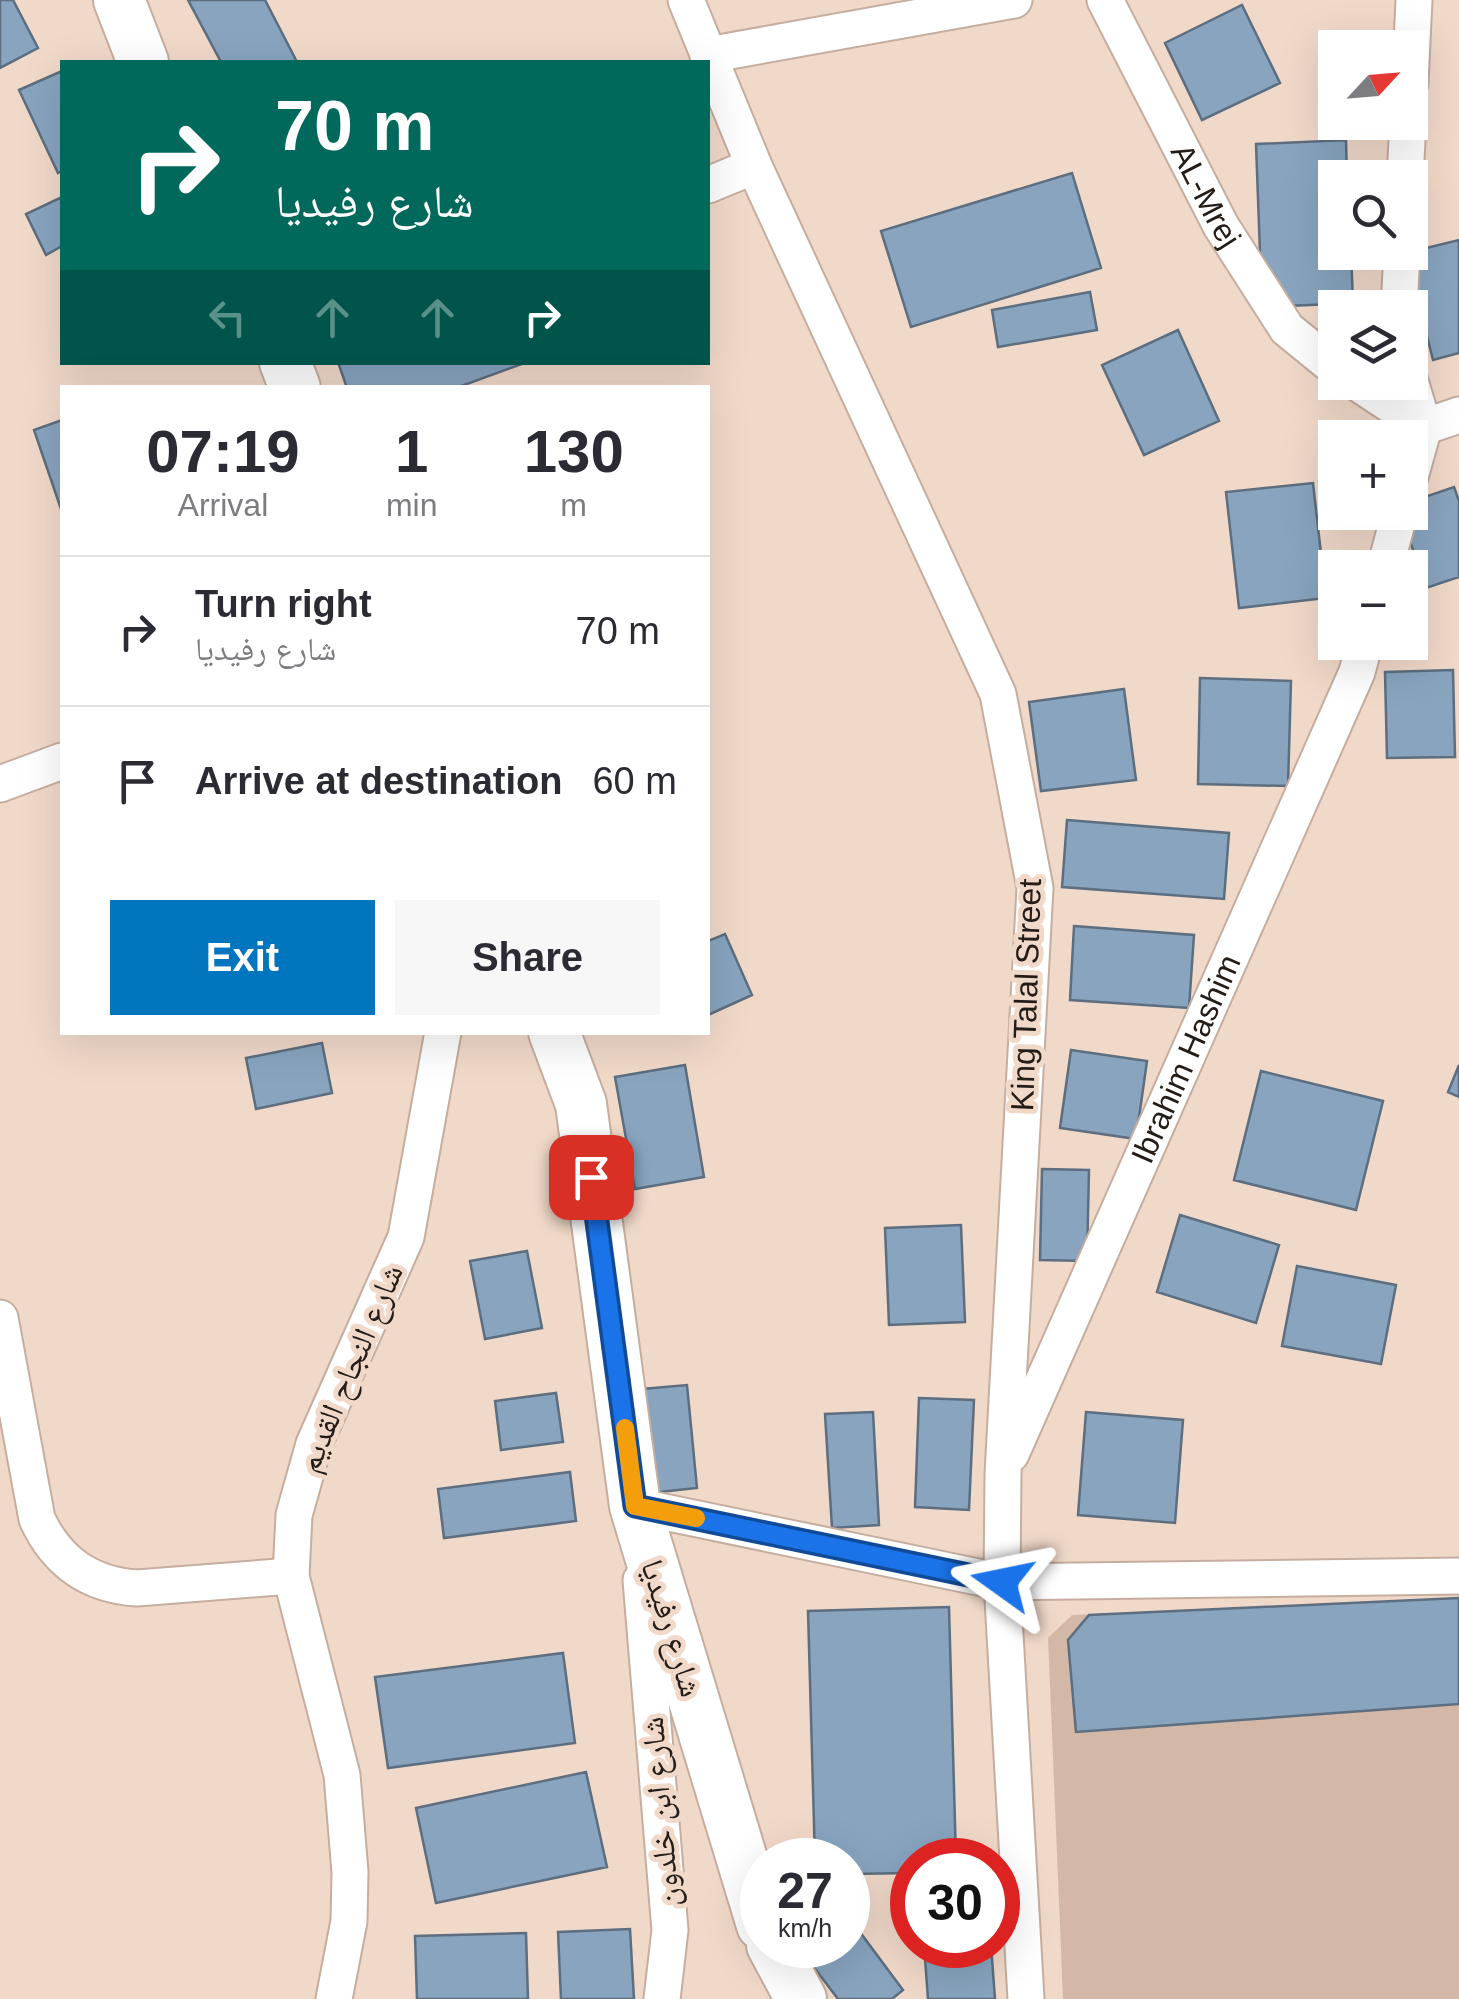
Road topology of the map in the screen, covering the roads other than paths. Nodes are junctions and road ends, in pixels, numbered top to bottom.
1 (118, 0) edge
2 (686, 0) edge
3 (1014, 0) edge
4 (1105, 0) edge
5 (1414, 0) edge
6 (1413, 30) edge
7 (708, 55) junction
8 (142, 60) edge
9 (754, 166) junction
10 (710, 184) edge
11 (1318, 354) edge
12 (1383, 400) edge
13 (1459, 414) edge
14 (1413, 420) edge
15 (1428, 426) edge
16 (1360, 660) edge
17 (60, 761) edge
18 (0, 784) edge
19 (442, 1035) edge
20 (555, 1035) edge
21 (0, 1318) edge
22 (1002, 1474) junction
23 (635, 1506) junction
24 (292, 1576) junction
25 (1459, 1576) edge
26 (1002, 1582) junction
27 (740, 1852) edge
28 (784, 1968) edge
29 (334, 1999) edge
30 (662, 1999) edge
31 (801, 1999) edge
32 (1026, 1999) edge

1 - 8 main road
2 - 7 street, King Talal Street
3 - 7 street
4 - 11 street, AL-Mrej
5 - 6 street
7 - 9 street, King Talal Street
9 - 10 street
9 - 22 street, King Talal Street
12 - 14 street
13 - 15 street
16 - 22 street, Ibrahim Hashim
17 - 18 street
19 - 24 street, شارع النجاح القديم
20 - 23 main road, شارع رفيديا
21 - 24 street
22 - 26 street, King Talal Street
23 - 26 street
23 - 27 main road, شارع رفيديا
23 - 30 street, شارع ابن خلدون
24 - 29 street, شارع النجاح القديم
25 - 26 street
26 - 32 street, King Talal Street
28 - 31 main road

